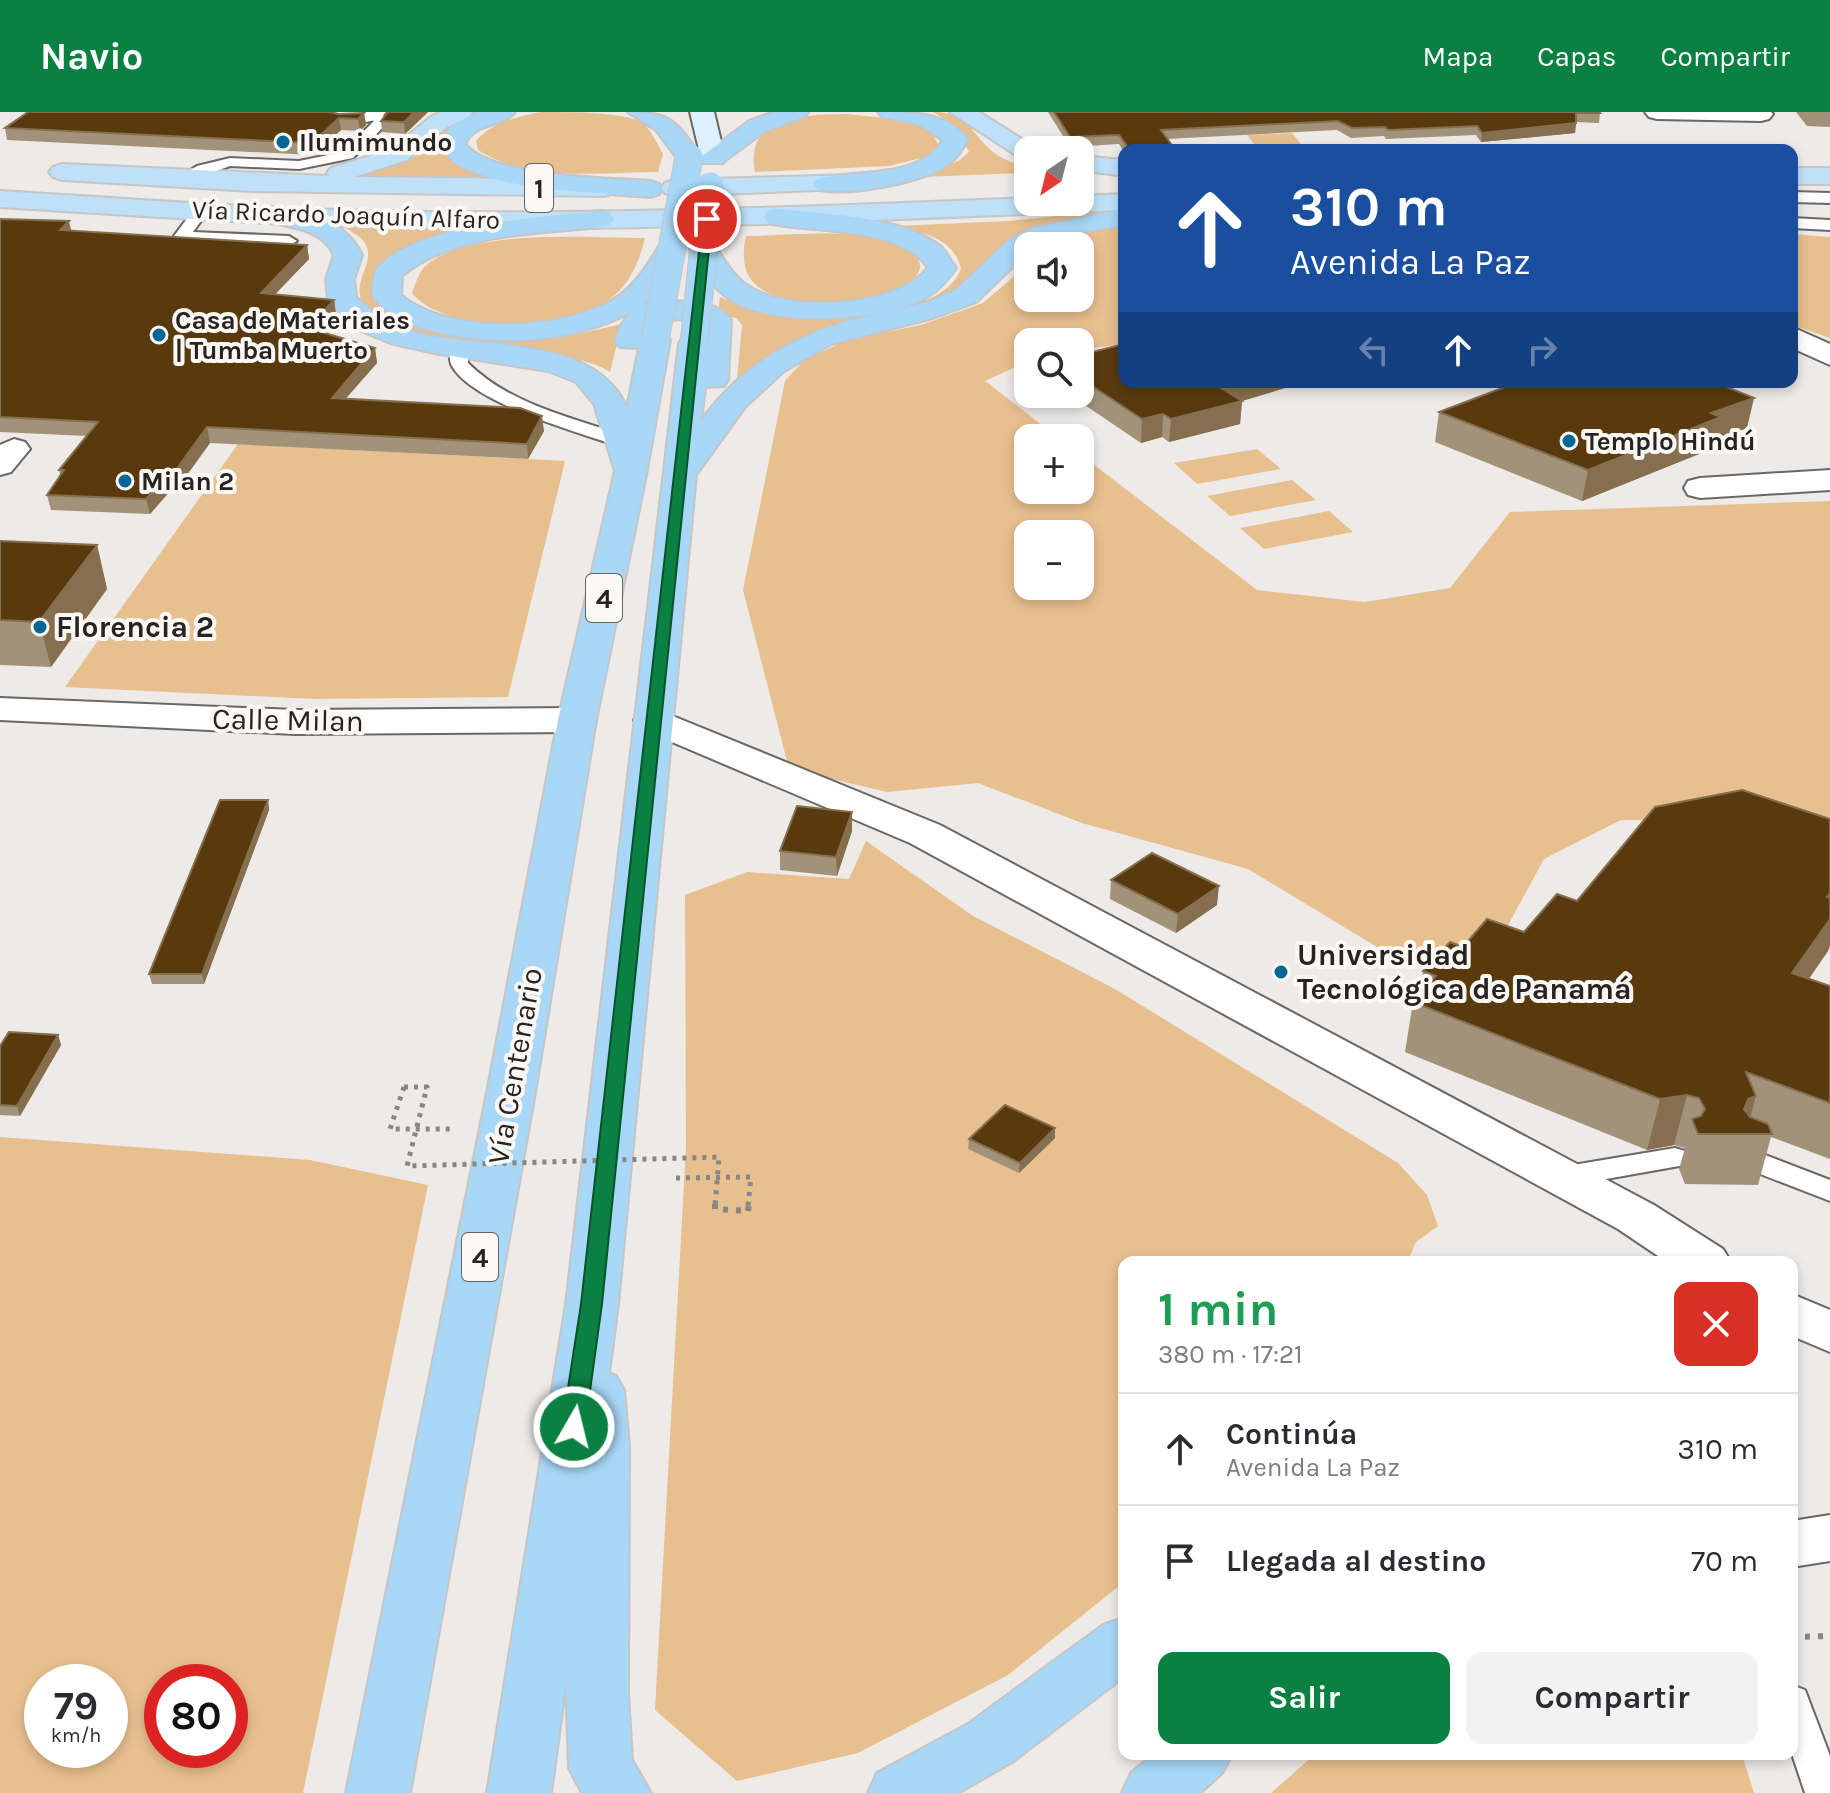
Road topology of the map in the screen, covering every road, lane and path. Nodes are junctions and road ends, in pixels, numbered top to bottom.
1 (321, 112) edge
2 (461, 112) edge
3 (503, 112) edge
4 (640, 112) edge
5 (681, 112) edge
6 (702, 112) edge
7 (796, 112) edge
8 (890, 112) edge
9 (962, 112) edge
10 (1657, 112) edge
11 (372, 113) edge
12 (1761, 114) edge
13 (1014, 144) edge
14 (701, 158) junction
15 (1094, 165) edge
16 (1118, 168) edge
17 (1118, 170) edge
18 (30, 171) dead end
19 (1094, 172) edge
20 (291, 173) junction
21 (1798, 176) edge
22 (1830, 176) edge
23 (950, 178) dead end
24 (183, 179) junction
25 (253, 183) junction
26 (826, 184) junction
27 (650, 189) junction
28 (1798, 197) edge
29 (1830, 198) edge
30 (0, 199) edge
31 (1118, 202) edge
32 (1798, 206) edge
33 (1830, 207) edge
34 (200, 211) junction
35 (274, 215) junction
36 (1798, 215) edge
37 (1830, 216) edge
38 (777, 217) junction
39 (1118, 218) edge
40 (601, 219) junction
41 (1798, 223) edge
42 (1830, 225) edge
43 (289, 241) edge
44 (672, 248) junction
45 (703, 249) junction
46 (1798, 339) edge
47 (458, 348) junction
48 (1830, 356) edge
49 (710, 426) junction
50 (616, 428) junction
51 (630, 475) junction
52 (681, 477) junction
53 (1830, 480) edge
54 (1700, 488) dead end
55 (0, 709) edge
56 (577, 720) junction
57 (653, 720) junction
58 (454, 1129) dead end
59 (1675, 1158) dead end
60 (1747, 1158) edge
61 (1561, 1177) junction
62 (676, 1178) dead end
63 (1830, 1191) edge
64 (1696, 1256) edge
65 (592, 1304) junction
66 (1830, 1538) edge
67 (1798, 1543) edge
68 (1830, 1636) edge
69 (1798, 1637) edge
70 (1118, 1647) edge
71 (1798, 1718) edge
72 (1193, 1760) edge
73 (378, 1793) edge
74 (519, 1793) edge
75 (619, 1793) edge
76 (900, 1793) edge
77 (1154, 1793) edge
78 (1824, 1793) edge

1 - 11 street
2 - 20 main road
3 - 27 highway
4 - 14 highway
5 - 14 main road, 4
6 - 14 main road, 4
7 - 14 highway
8 - 26 highway
9 - 13 main road
10 - 12 street
11 - 20 lane
14 - 44 highway, 4, bridge
14 - 45 highway, 4, bridge
15 - 16 main road
17 - 19 main road
18 - 24 main road, Vía Ricardo Joaquín Alfaro
20 - 24 lane
20 - 25 main road
21 - 22 main road
23 - 26 main road, Vía Ricardo Joaquín Alfaro / 1
24 - 25 main road, Vía Ricardo Joaquín Alfaro
25 - 27 main road, Vía Ricardo Joaquín Alfaro / 1
26 - 27 main road, Vía Ricardo Joaquín Alfaro / 1
28 - 29 lane
30 - 34 main road, Vía Ricardo Joaquín Alfaro
31 - 38 main road, Vía Ricardo Joaquín Alfaro / 1
32 - 33 lane
34 - 35 main road, Vía Ricardo Joaquín Alfaro
34 - 43 lane
35 - 40 main road, Vía Ricardo Joaquín Alfaro / 1
35 - 47 highway
36 - 37 lane
38 - 40 main road, Vía Ricardo Joaquín Alfaro / 1
38 - 45 highway
39 - 49 highway
40 - 44 highway
41 - 42 lane
44 - 51 highway, Vía Centenario / 4, bridge
45 - 52 highway, 4, bridge
46 - 48 street
47 - 50 lane
47 - 50 highway
49 - 50 highway
49 - 52 highway
50 - 51 highway
51 - 56 highway, Vía Centenario / 4
52 - 57 highway, 4
53 - 54 street
55 - 56 street, Calle Milan
56 - 73 highway, Vía Centenario / 4
57 - 61 street
57 - 65 highway, 4
58 - 62 path, bridge
59 - 61 lane
60 - 63 lane
61 - 64 street
65 - 74 highway, 4
65 - 75 highway
66 - 67 street
68 - 69 path
70 - 76 highway
71 - 78 lane
72 - 77 highway

